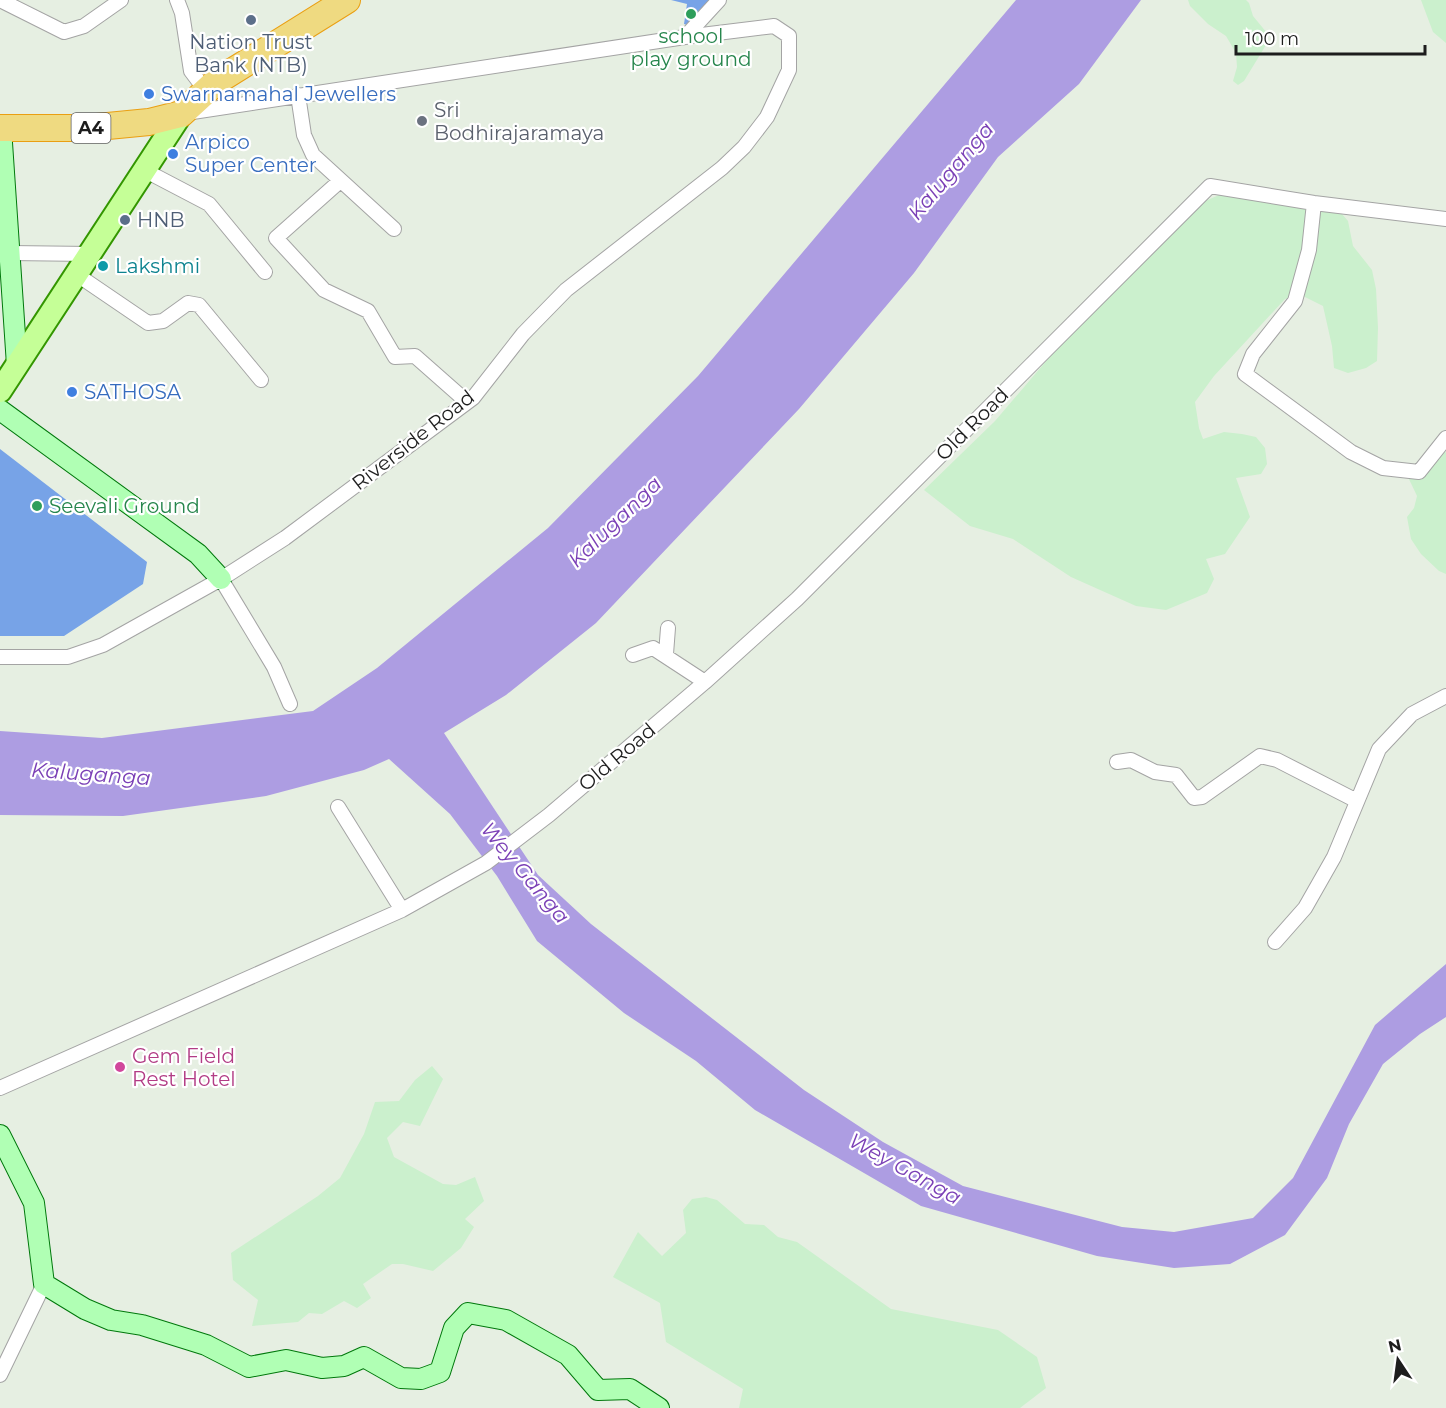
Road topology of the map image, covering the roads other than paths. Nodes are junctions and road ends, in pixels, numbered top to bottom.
1 (0, 0) edge
2 (121, 0) edge
3 (177, 0) edge
4 (347, 0) edge
5 (719, 0) edge
6 (685, 37) junction
7 (206, 91) junction
8 (298, 95) junction
9 (181, 114) junction
10 (1, 128) edge
11 (144, 170) junction
12 (340, 181) junction
13 (1314, 203) junction
14 (1446, 219) edge
15 (394, 229) dead end
16 (5, 253) edge
17 (90, 254) junction
18 (265, 272) dead end
19 (76, 274) junction
20 (17, 365) junction
21 (261, 380) dead end
22 (0, 391) edge
23 (466, 401) junction
24 (0, 410) edge
25 (1446, 438) edge
26 (221, 579) junction
27 (668, 628) dead end
28 (666, 654) junction
29 (633, 655) dead end
30 (0, 657) edge
31 (705, 682) junction
32 (1446, 696) edge
33 (290, 704) dead end
34 (1117, 762) dead end
35 (1357, 801) junction
36 (338, 807) dead end
37 (402, 909) junction
38 (1275, 942) dead end
39 (0, 1088) edge
40 (0, 1135) edge
41 (44, 1284) junction
42 (0, 1375) edge
43 (659, 1408) edge

1 - 2 street
3 - 7 street
4 - 7 highway, A4
5 - 6 street
6 - 8 street
6 - 23 street, Riverside Road
7 - 9 highway, A4
8 - 9 street
8 - 12 street
9 - 10 highway, A4
9 - 11 main road
10 - 16 street
11 - 17 main road
11 - 18 street
12 - 15 street
12 - 23 street
13 - 14 street, Old Road
13 - 25 street
13 - 31 street, Old Road
16 - 17 street
16 - 20 street
17 - 19 main road
19 - 20 main road
19 - 21 street
20 - 22 main road
23 - 26 street, Riverside Road
24 - 26 street
26 - 30 street, Riverside Road
26 - 33 street
27 - 28 street
28 - 29 street
28 - 31 street
31 - 37 street, Old Road
32 - 35 street
34 - 35 street
35 - 38 street
36 - 37 street
37 - 39 street, Old Road
40 - 41 street
41 - 42 street
41 - 43 street

